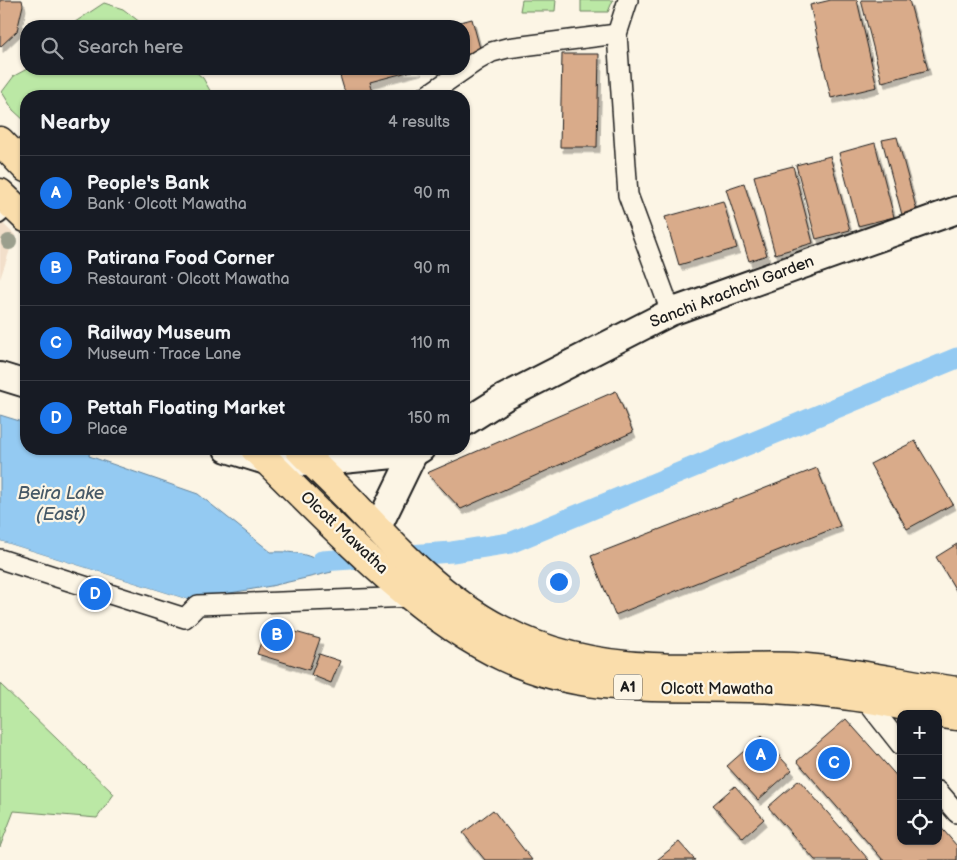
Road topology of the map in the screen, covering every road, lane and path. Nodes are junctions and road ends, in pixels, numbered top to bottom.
1 (628, 0) edge
2 (617, 34) junction
3 (470, 67) edge
4 (458, 75) edge
5 (435, 90) edge
6 (0, 141) edge
7 (20, 162) edge
8 (957, 210) edge
9 (671, 312) junction
10 (0, 376) edge
11 (20, 382) edge
12 (470, 419) edge
13 (328, 455) edge
14 (416, 455) edge
15 (262, 456) edge
16 (306, 456) edge
17 (385, 537) junction
18 (0, 559) edge
19 (413, 597) junction
20 (866, 687) junction
21 (957, 691) edge
22 (957, 716) edge
23 (897, 738) edge
24 (942, 796) edge
25 (957, 813) edge

1 - 2 street
2 - 3 street
2 - 9 street
4 - 5 street
6 - 7 highway
8 - 9 street, Sanchi Arachchi Garden
9 - 12 street, Sanchi Arachchi Garden
10 - 11 street
13 - 16 street
14 - 17 street
15 - 16 street
15 - 19 highway, Olcott Mawatha / A1
16 - 17 highway, Olcott Mawatha / A1
17 - 20 highway, Olcott Mawatha / A1
18 - 19 street
19 - 20 highway, Olcott Mawatha / A1
20 - 21 highway, Olcott Mawatha / A1
20 - 22 highway, Olcott Mawatha / A1
20 - 23 street
24 - 25 street

